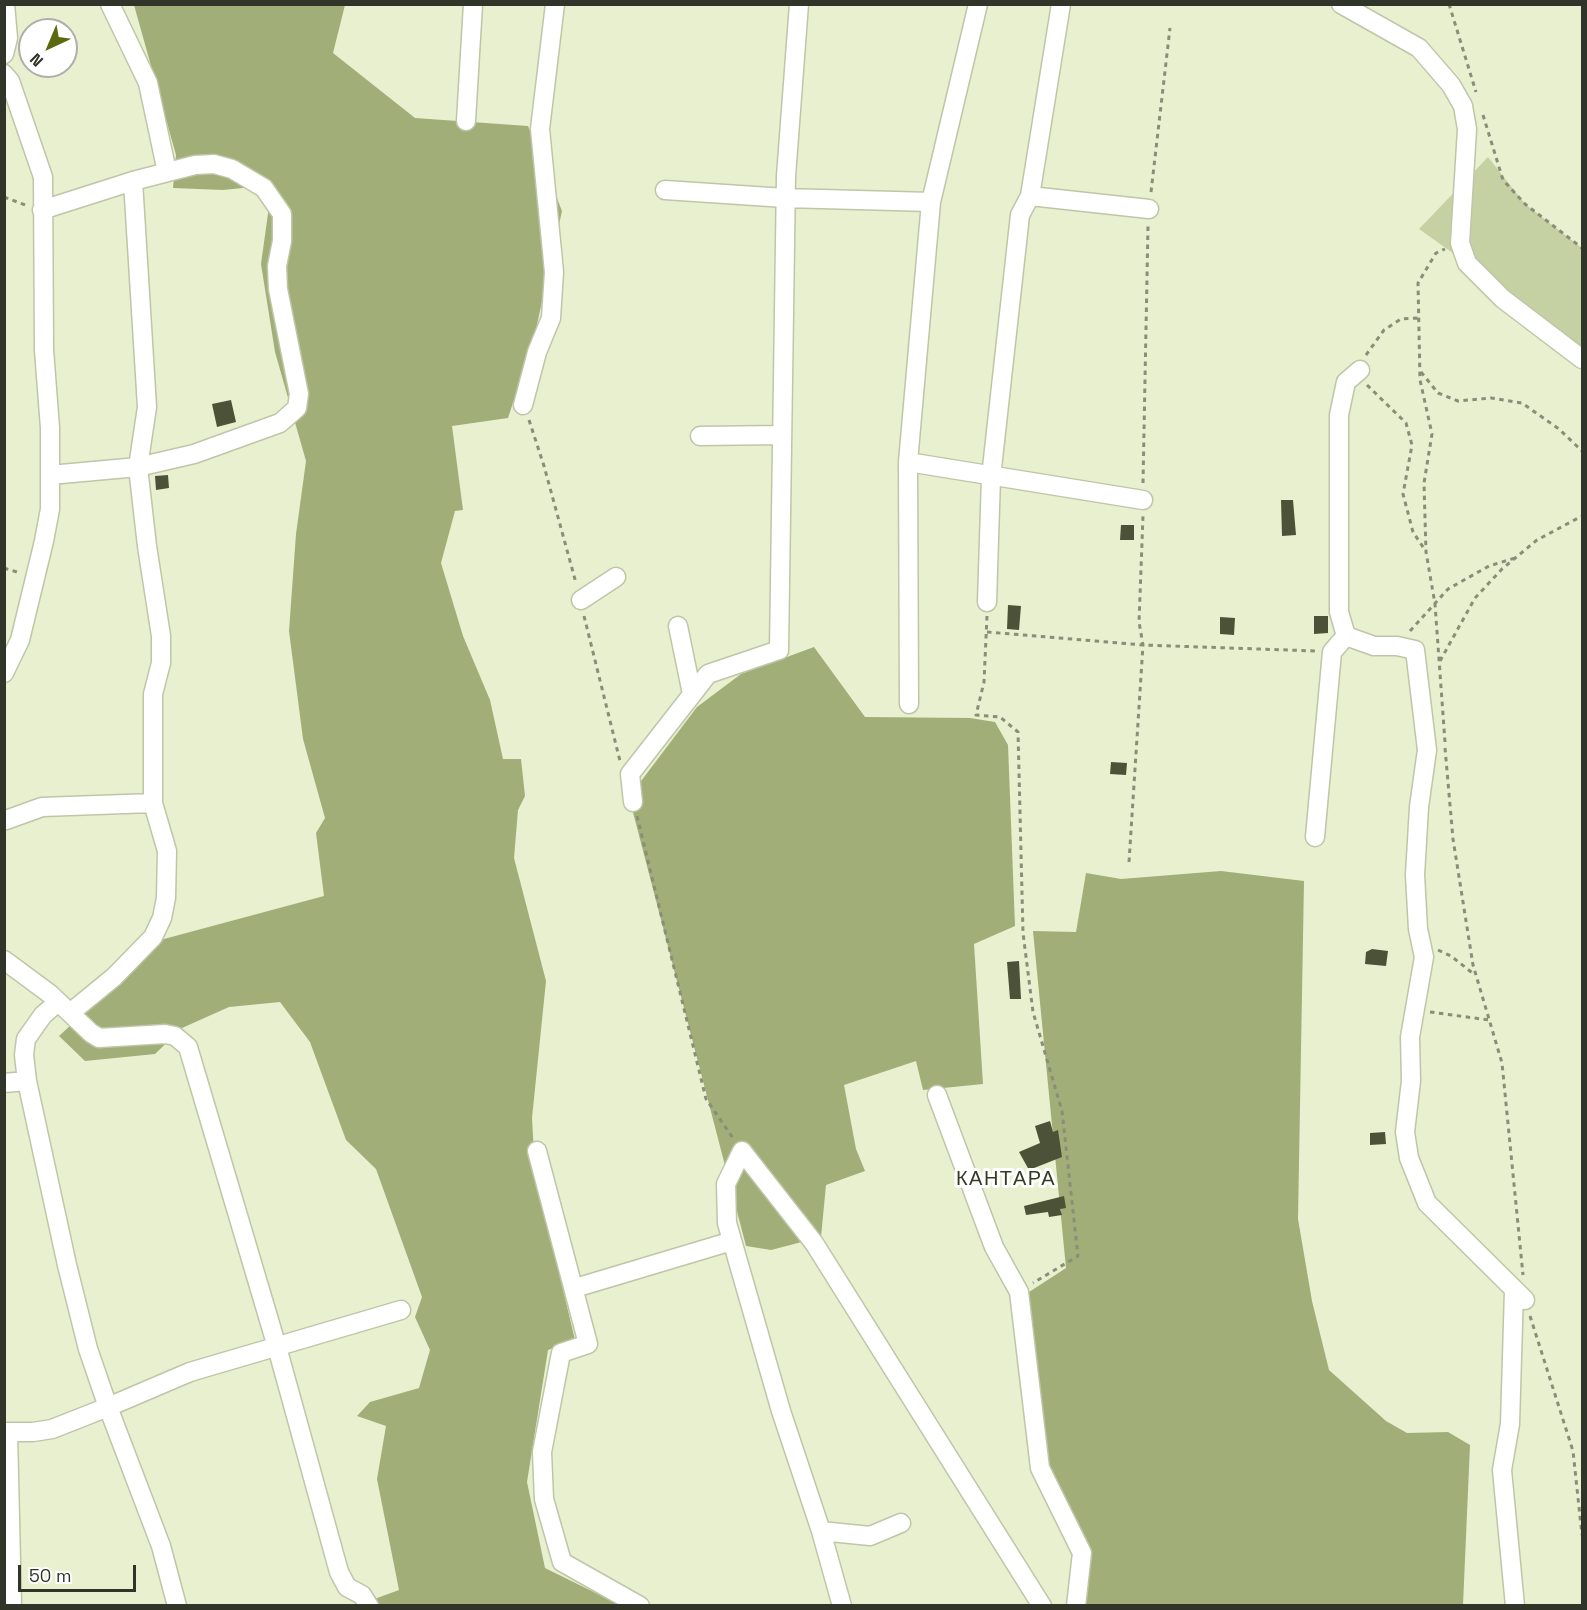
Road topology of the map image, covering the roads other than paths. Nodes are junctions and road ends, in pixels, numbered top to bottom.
1 (5, 4) edge
2 (110, 4) edge
3 (472, 4) edge
4 (555, 4) edge
5 (799, 4) edge
6 (978, 4) edge
7 (1061, 4) edge
8 (1341, 4) edge
9 (4, 54) edge
10 (4, 74) edge
11 (466, 121) dead end
12 (167, 172) junction
13 (133, 181) junction
14 (665, 190) dead end
15 (1030, 196) junction
16 (785, 198) junction
17 (931, 202) junction
18 (1149, 209) road end
19 (42, 210) junction
20 (1582, 359) edge
21 (1360, 369) road end
22 (524, 405) dead end
23 (781, 435) junction
24 (700, 436) dead end
25 (908, 462) junction
26 (138, 467) junction
27 (50, 475) junction
28 (991, 477) junction
29 (1143, 500) road end
30 (616, 577) dead end
31 (581, 600) dead end
32 (987, 602) road end
33 (678, 626) dead end
34 (1346, 636) junction
35 (4, 673) edge
36 (692, 694) junction
37 (909, 704) dead end
38 (633, 802) dead end
39 (153, 803) junction
40 (5, 824) edge
41 (1315, 837) dead end
42 (4, 960) edge
43 (64, 1007) junction
44 (27, 1081) junction
45 (4, 1083) edge
46 (937, 1095) dead end
47 (537, 1151) dead end
48 (732, 1241) junction
49 (575, 1288) junction
50 (401, 1310) dead end
51 (277, 1347) junction
52 (108, 1407) junction
53 (6, 1432) edge
54 (901, 1523) dead end
55 (821, 1531) junction
56 (12, 1605) edge
57 (177, 1605) edge
58 (369, 1605) edge
59 (640, 1605) edge
60 (842, 1605) edge
61 (1042, 1605) edge
62 (1076, 1605) edge
63 (1515, 1605) edge

1 - 9 street
2 - 12 street
3 - 11 street
4 - 22 street
5 - 16 street
6 - 17 street
7 - 15 street
8 - 20 street
10 - 19 street
12 - 13 street
12 - 26 street
13 - 19 street
13 - 26 street
14 - 16 street
15 - 18 street
15 - 28 street
16 - 17 street
16 - 23 street
17 - 25 street
19 - 27 street
21 - 34 street
23 - 24 street
23 - 36 street
25 - 28 street
25 - 37 street
26 - 27 street
26 - 39 street
27 - 35 street
28 - 29 street
28 - 32 street
30 - 31 street
33 - 36 street
34 - 41 street
34 - 63 street
36 - 38 street
39 - 40 street
39 - 43 street
42 - 43 street
43 - 44 street
43 - 51 street
44 - 45 street
44 - 52 street
46 - 62 street
47 - 49 street
48 - 49 street
48 - 55 street
48 - 61 street
49 - 59 street
50 - 51 street
51 - 52 street
51 - 58 street
52 - 53 street
52 - 57 street
53 - 56 street
54 - 55 street
55 - 60 street

